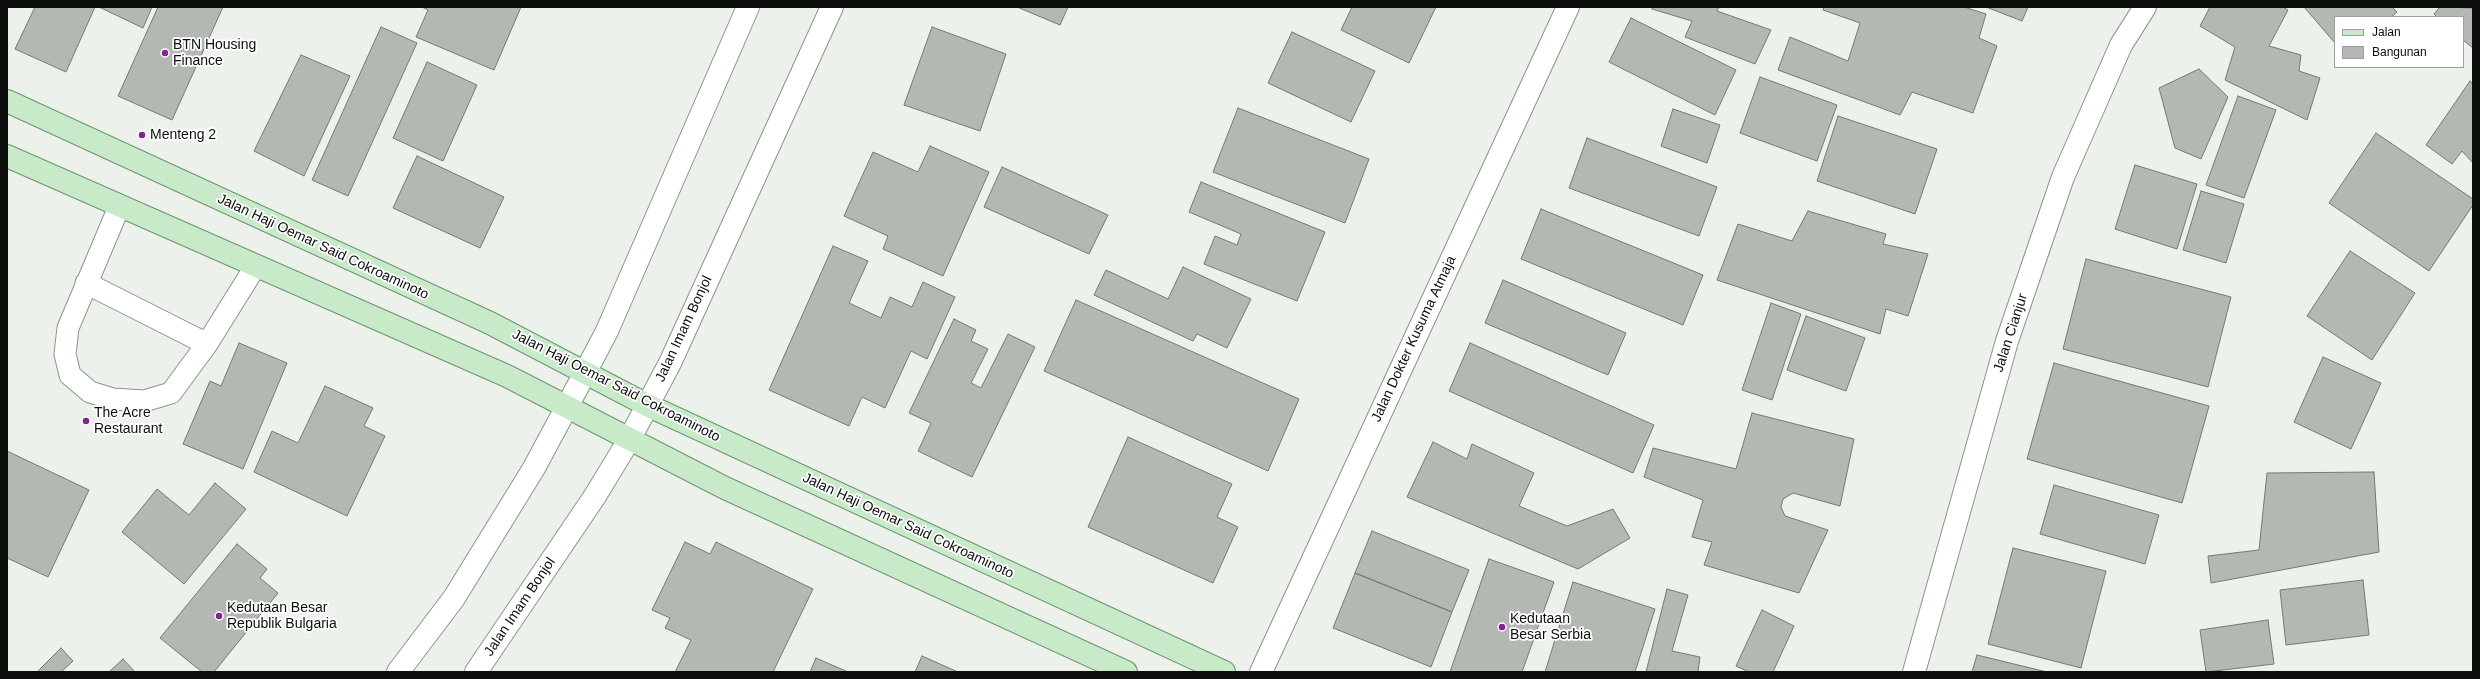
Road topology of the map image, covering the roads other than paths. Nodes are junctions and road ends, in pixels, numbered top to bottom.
1 (748, 7) edge
2 (832, 7) edge
3 (1568, 7) edge
4 (2145, 7) edge
5 (7, 102) edge
6 (7, 156) edge
7 (119, 207) junction
8 (255, 267) junction
9 (86, 283) junction
10 (207, 344) junction
11 (586, 371) junction
12 (647, 405) junction
13 (566, 408) junction
14 (629, 440) junction
15 (398, 672) edge
16 (476, 672) edge
17 (1126, 672) edge
18 (1224, 672) edge
19 (1261, 672) edge
20 (1914, 672) edge

1 - 11 main road
2 - 12 main road, Jalan Imam Bonjol
3 - 19 main road, Jalan Dokter Kusuma Atmaja
4 - 20 main road, Jalan Cianjur
5 - 11 main road, Jalan Haji Oemar Said Cokroaminoto
6 - 7 main road
7 - 8 main road
7 - 9 lane
8 - 10 lane
8 - 13 main road
9 - 10 lane
9 - 10 lane
11 - 12 main road, Jalan Haji Oemar Said Cokroaminoto
11 - 13 main road
12 - 14 main road, Jalan Imam Bonjol
12 - 18 main road, Jalan Haji Oemar Said Cokroaminoto
13 - 14 main road
13 - 15 main road
14 - 16 main road, Jalan Imam Bonjol
14 - 17 main road

